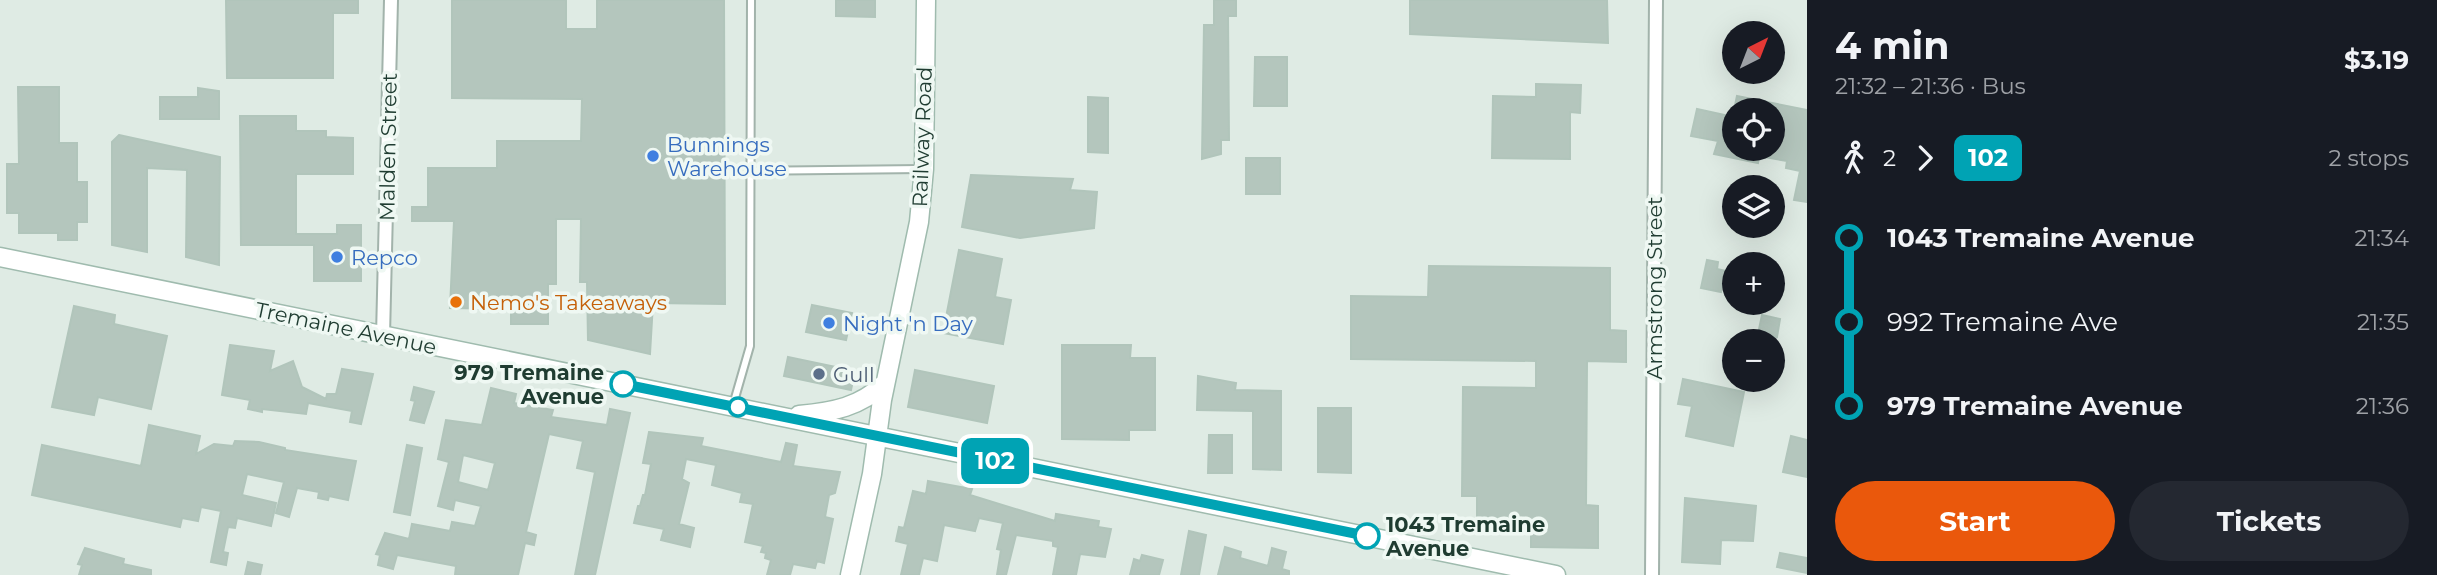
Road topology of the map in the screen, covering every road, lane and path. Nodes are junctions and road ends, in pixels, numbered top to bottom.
1 (391, 0) edge
2 (751, 0) edge
3 (926, 0) edge
4 (1656, 0) edge
5 (924, 169) junction
6 (750, 171) junction
7 (0, 257) edge
8 (383, 335) junction
9 (885, 383) junction
10 (732, 406) junction
11 (782, 416) junction
12 (877, 438) junction
13 (850, 575) edge
14 (1556, 575) edge
15 (1652, 575) edge

1 - 8 street, Malden Street
2 - 6 lane
3 - 5 main road, Railway Road
4 - 15 street, Armstrong Street
5 - 6 lane
5 - 9 main road, Railway Road
6 - 10 lane
7 - 8 main road, Tremaine Avenue
8 - 10 main road, Tremaine Avenue
9 - 11 main road
9 - 12 main road, Railway Road
10 - 11 main road, Tremaine Avenue
11 - 12 main road, Tremaine Avenue
12 - 13 main road, Railway Road
12 - 14 main road, Tremaine Avenue

